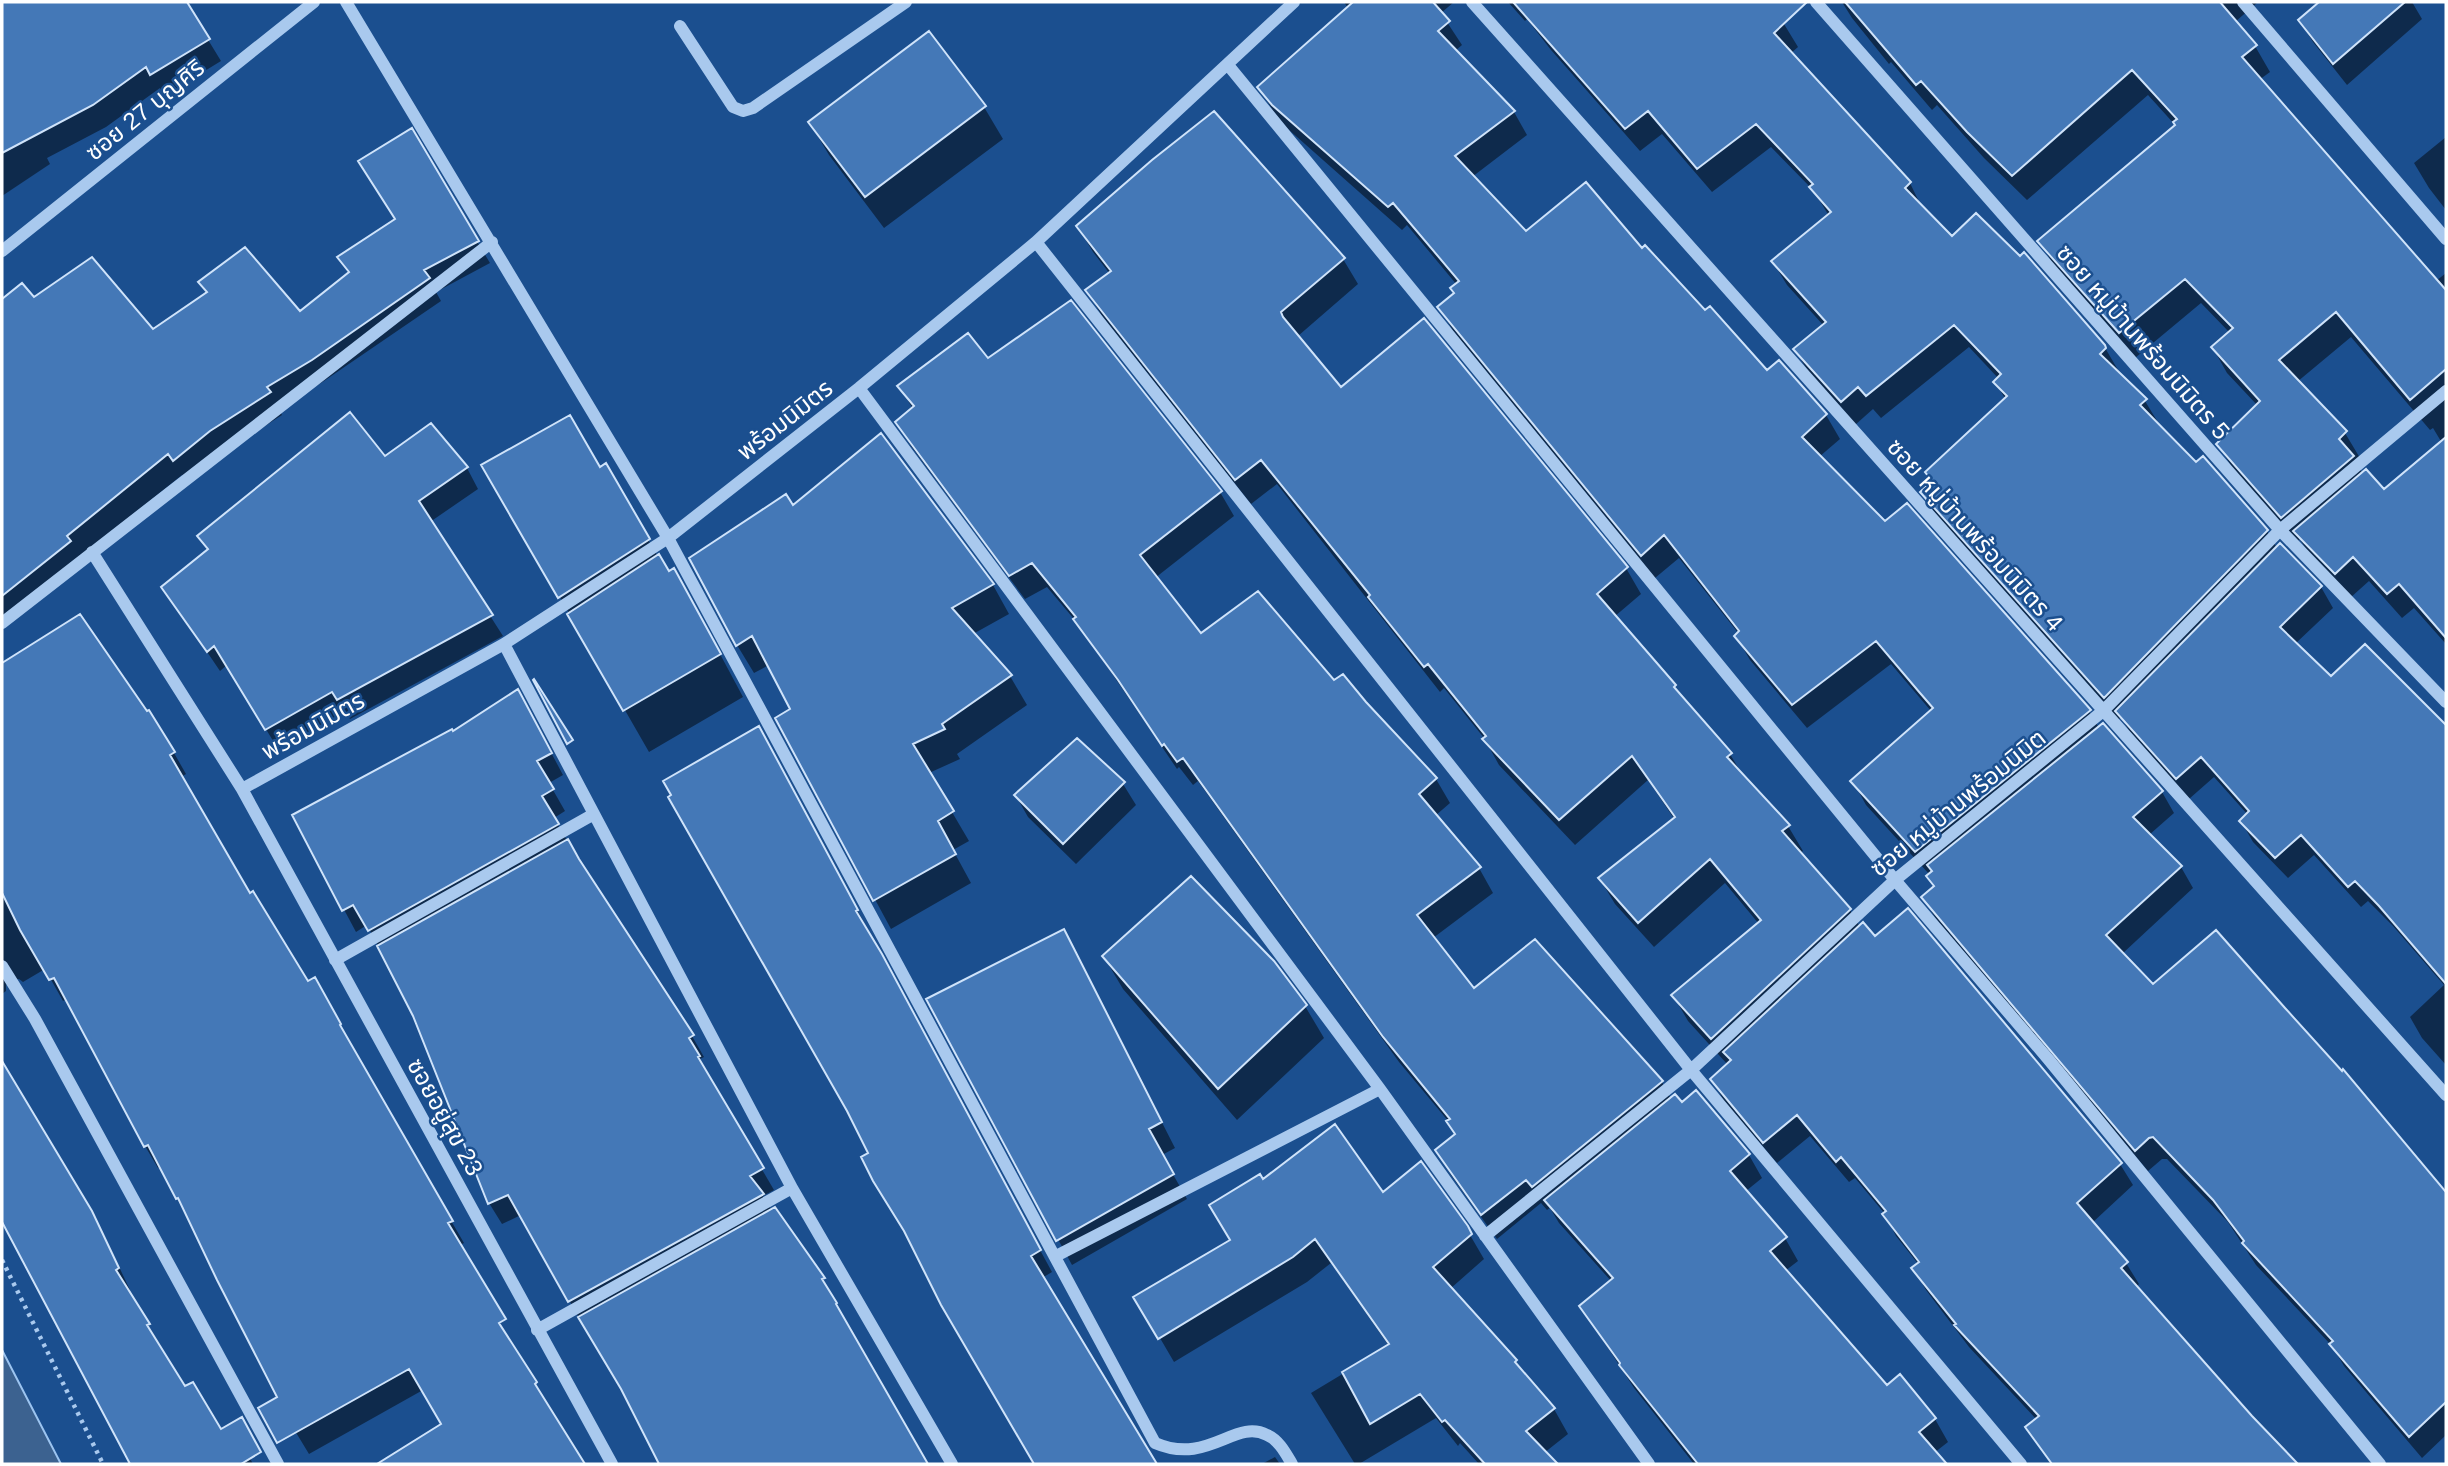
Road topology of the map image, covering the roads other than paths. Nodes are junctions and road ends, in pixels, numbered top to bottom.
1 (314, 2) edge
2 (346, 2) edge
3 (906, 2) edge
4 (1294, 2) edge
5 (1472, 2) edge
6 (1816, 2) edge
7 (2243, 2) edge
8 (680, 26) dead end
9 (1228, 65) junction
10 (2446, 239) edge
11 (492, 242) junction
12 (1036, 242) junction
13 (2, 251) edge
14 (859, 388) junction
15 (2446, 391) edge
16 (2280, 530) junction
17 (668, 538) junction
18 (92, 551) junction
19 (2, 623) edge
20 (504, 644) junction
21 (2446, 702) edge
22 (2103, 711) junction
23 (242, 789) junction
24 (594, 814) junction
25 (1895, 880) junction
26 (335, 960) junction
27 (2, 966) edge
28 (1691, 1070) junction
29 (1380, 1089) junction
30 (2446, 1095) edge
31 (792, 1188) junction
32 (1485, 1236) junction
33 (1056, 1256) junction
34 (537, 1330) junction
35 (278, 1464) edge
36 (612, 1464) edge
37 (952, 1464) edge
38 (1292, 1464) edge
39 (1649, 1464) edge
40 (2021, 1464) edge
41 (2380, 1464) edge

1 - 13 street, ซอย 27 บุญศิริ
2 - 11 street
3 - 8 street
4 - 9 street, พร้อมนิมิตร
5 - 22 street, ซอย หมู่บ้านพร้อมนิมิตร 4
6 - 16 street, ซอย หมู่บ้านพร้อมนิมิตร 5
7 - 10 street
9 - 12 street, พร้อมนิมิตร
9 - 25 street
11 - 17 street
11 - 18 street
12 - 14 street, พร้อมนิมิตร
12 - 28 street
14 - 17 street, พร้อมนิมิตร
14 - 29 street
15 - 16 street, ซอย หมู่บ้านพร้อมนิมิต
16 - 21 street, ซอย หมู่บ้านพร้อมนิมิตร 5
16 - 22 street, ซอย หมู่บ้านพร้อมนิมิต
17 - 20 street, พร้อมนิมิตร
17 - 33 street
18 - 19 street
18 - 23 street, ซอยอยู่สุข 23
20 - 23 street, พร้อมนิมิตร
20 - 24 street
22 - 25 street, ซอย หมู่บ้านพร้อมนิมิต
22 - 30 street, ซอย หมู่บ้านพร้อมนิมิตร 4
23 - 26 street, ซอยอยู่สุข 23
24 - 26 street
24 - 31 street
25 - 28 street, ซอย หมู่บ้านพร้อมนิมิต
25 - 41 street
26 - 34 street, ซอยอยู่สุข 23
27 - 35 street
28 - 32 street, ซอย หมู่บ้านพร้อมนิมิต
28 - 40 street
29 - 32 street
29 - 33 street
31 - 34 street
31 - 37 street
32 - 39 street
33 - 38 street
34 - 36 street, ซอยอยู่สุข 23

